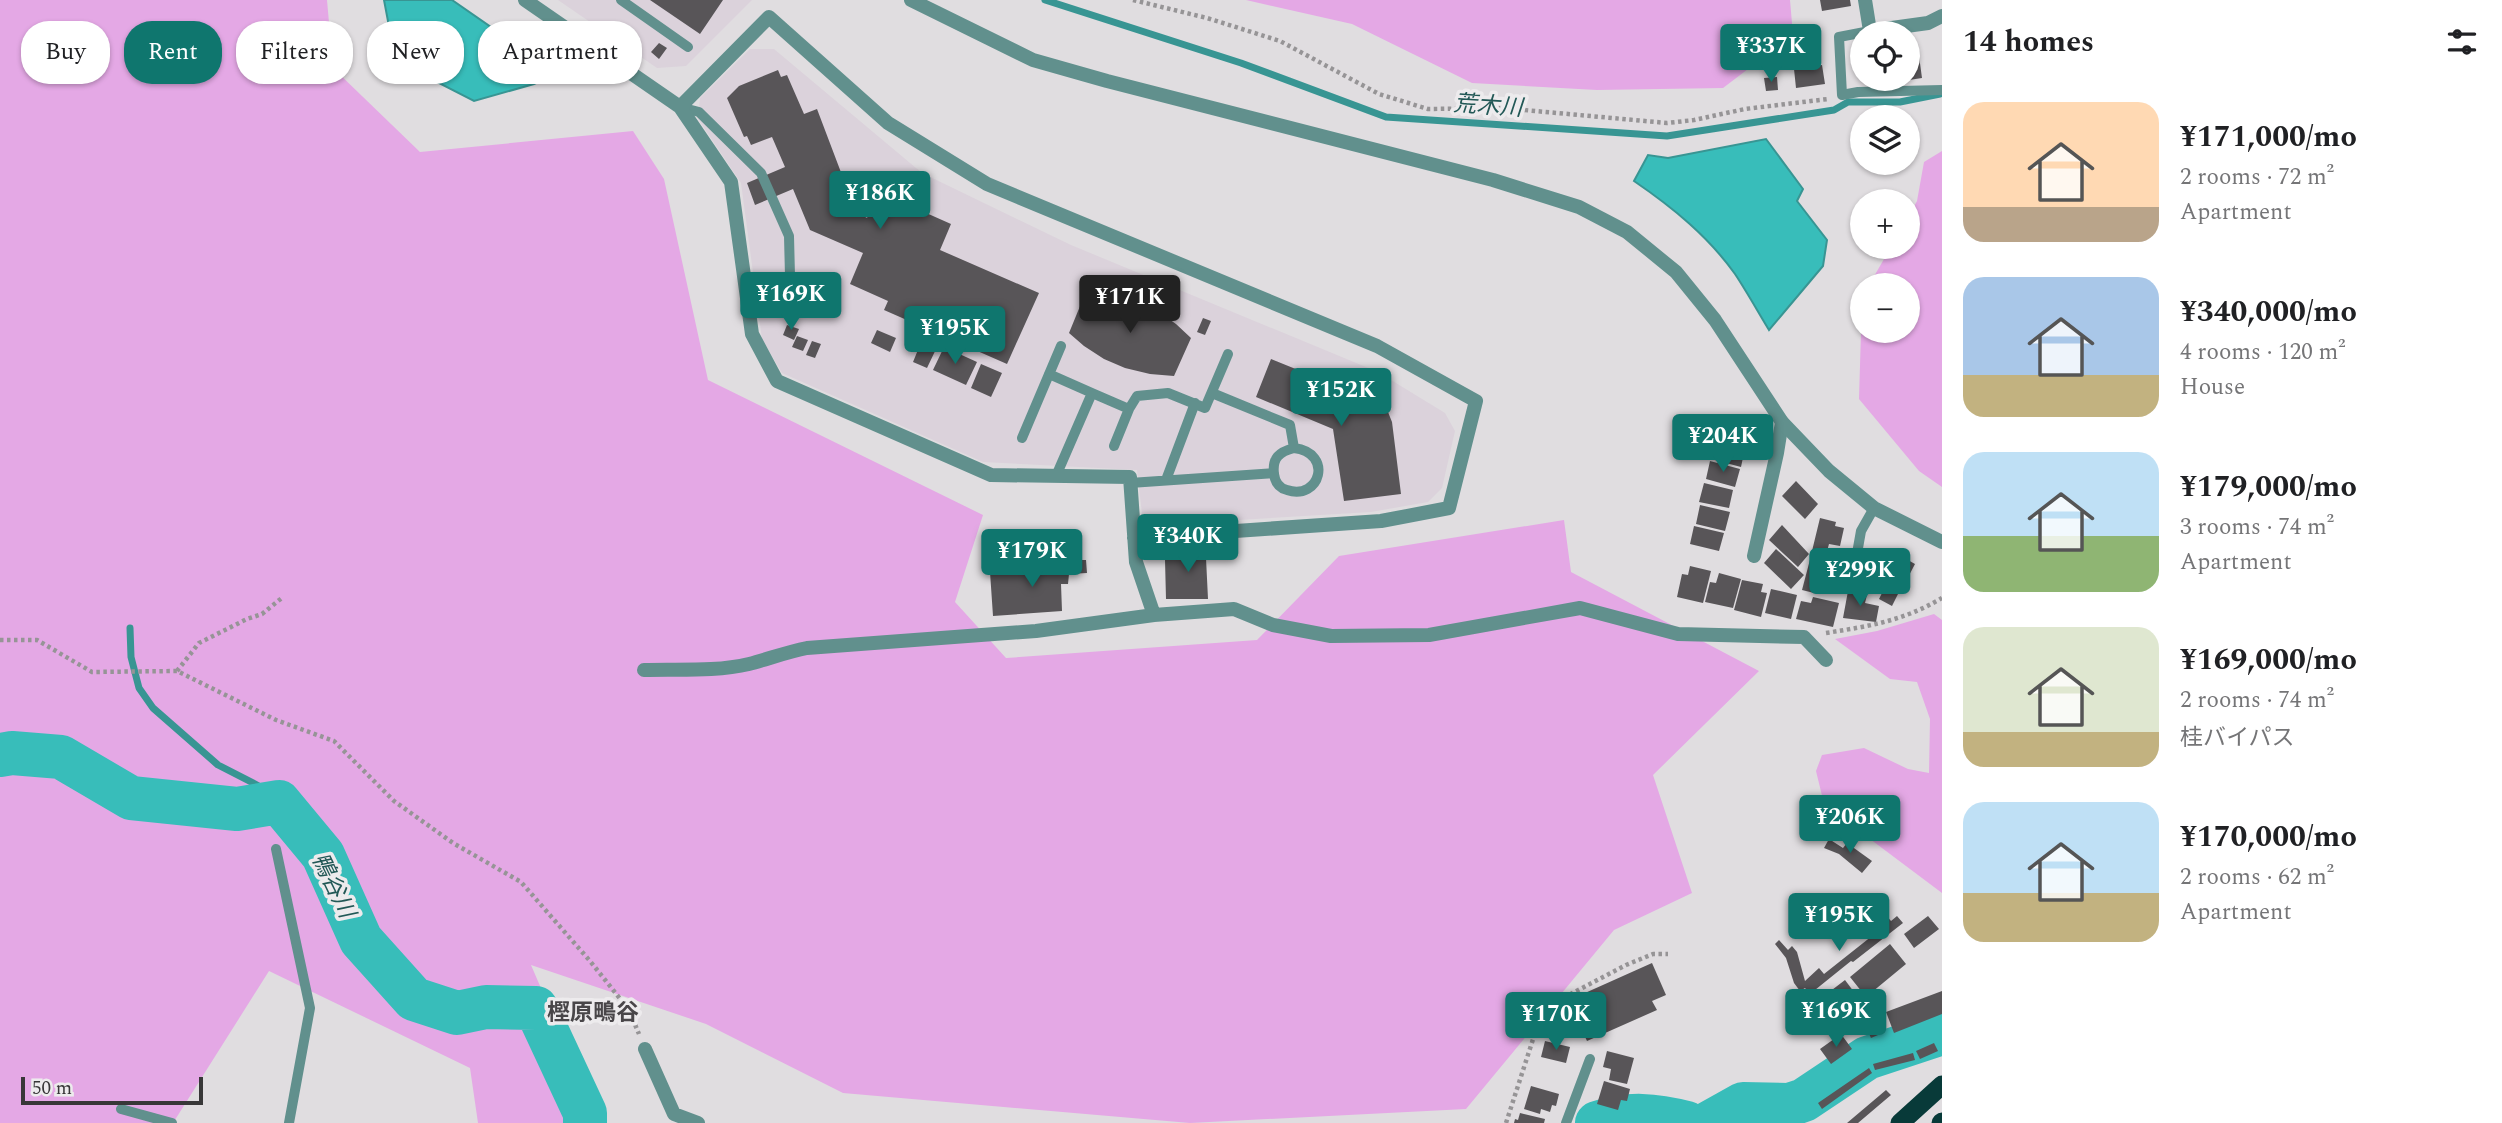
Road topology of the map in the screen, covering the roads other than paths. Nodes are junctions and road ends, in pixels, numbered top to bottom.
1 (525, 0) edge
2 (621, 0) edge
3 (911, 0) edge
4 (1865, 0) edge
5 (1942, 16) edge
6 (1868, 21) edge
7 (1920, 24) edge
8 (1850, 35) edge
9 (688, 47) dead end
10 (1942, 90) edge
11 (1900, 91) edge
12 (1920, 91) edge
13 (680, 107) junction
14 (791, 316) dead end
15 (1060, 346) dead end
16 (1228, 354) dead end
17 (1049, 374) junction
18 (1092, 393) junction
19 (1212, 393) junction
20 (1195, 403) junction
21 (1129, 409) junction
22 (1782, 422) junction
23 (1022, 438) dead end
24 (1114, 446) dead end
25 (1294, 449) junction
26 (1274, 473) junction
27 (1056, 476) junction
28 (1166, 480) junction
29 (1130, 483) junction
30 (1874, 508) junction
31 (1134, 538) junction
32 (1942, 542) edge
33 (1754, 556) dead end
34 (1853, 576) dead end
35 (1154, 615) junction
36 (1826, 660) dead end
37 (644, 670) dead end
38 (276, 849) dead end
39 (645, 1049) road end
40 (1590, 1059) dead end
41 (1942, 1085) edge
42 (121, 1109) dead end
43 (172, 1123) edge
44 (289, 1123) edge
45 (698, 1123) edge
46 (1566, 1123) edge
47 (1900, 1123) edge

1 - 13 street
2 - 9 lane
3 - 22 street
4 - 6 street
5 - 7 street
8 - 11 lane
10 - 12 lane
13 - 14 lane
13 - 27 street
13 - 31 street
15 - 17 lane
16 - 19 lane
17 - 18 lane
17 - 23 lane
18 - 21 lane
18 - 27 lane
19 - 20 lane
19 - 25 lane
20 - 21 lane
20 - 28 lane
21 - 24 lane
22 - 30 street
22 - 33 street
25 - 26 lane
25 - 26 lane
26 - 28 lane
27 - 29 street
28 - 29 lane
29 - 31 street
30 - 32 street
30 - 34 lane
31 - 35 street
35 - 36 street
35 - 37 street
38 - 44 lane
39 - 45 street
40 - 46 lane
41 - 47 highway
42 - 43 lane

